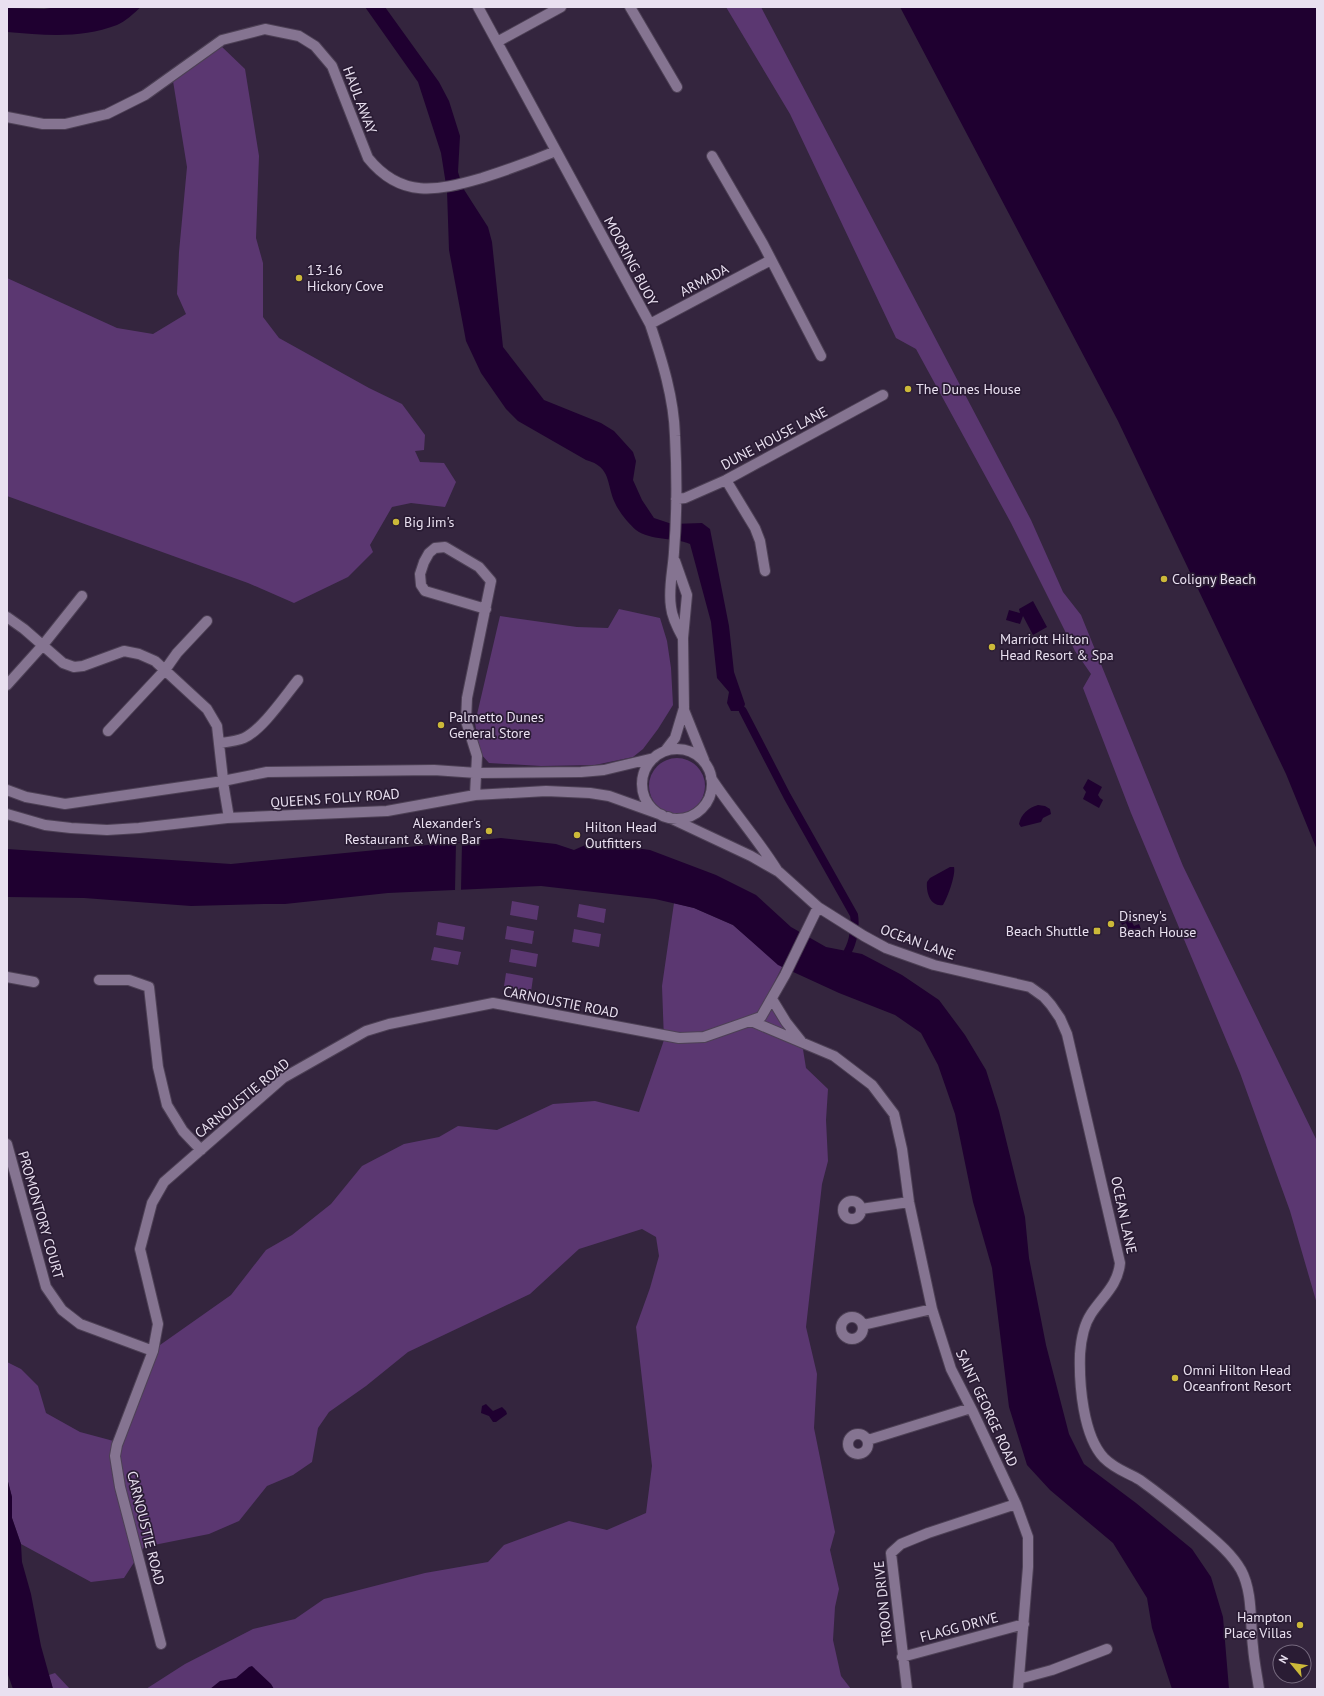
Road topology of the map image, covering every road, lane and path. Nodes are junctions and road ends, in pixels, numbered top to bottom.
1 (478, 7) edge
2 (561, 7) edge
3 (630, 7) edge
4 (497, 42) junction
5 (677, 87) dead end
6 (7, 117) edge
7 (556, 151) junction
8 (712, 156) dead end
9 (771, 260) junction
10 (650, 324) junction
11 (821, 356) dead end
12 (883, 395) dead end
13 (726, 480) junction
14 (676, 499) junction
15 (674, 553) junction
16 (765, 571) dead end
17 (82, 596) dead end
18 (486, 609) junction
19 (7, 617) edge
20 (207, 621) dead end
21 (683, 638) junction
22 (43, 645) junction
23 (165, 670) junction
24 (298, 680) dead end
25 (7, 685) edge
26 (684, 708) junction
27 (108, 730) dead end
28 (220, 743) junction
29 (665, 751) junction
30 (654, 758) junction
31 (707, 766) junction
32 (477, 772) junction
33 (711, 778) junction
34 (223, 780) junction
35 (7, 790) edge
36 (475, 795) junction
37 (7, 814) edge
38 (665, 816) junction
39 (229, 818) junction
40 (778, 872) junction
41 (818, 907) junction
42 (7, 978) edge
43 (99, 980) dead end
44 (34, 982) dead end
45 (772, 999) junction
46 (751, 1021) junction
47 (803, 1043) junction
48 (7, 1144) edge
49 (201, 1150) junction
50 (909, 1202) junction
51 (861, 1209) dead end
52 (932, 1309) junction
53 (863, 1325) dead end
54 (152, 1351) junction
55 (971, 1408) junction
56 (868, 1440) dead end
57 (1016, 1504) junction
58 (1024, 1624) junction
59 (161, 1644) dead end
60 (1108, 1649) dead end
61 (902, 1657) junction
62 (1018, 1684) edge
63 (907, 1689) edge
64 (1259, 1689) edge

1 - 4 street, MOORING BUOY
2 - 4 street
3 - 5 street
4 - 7 street, MOORING BUOY
6 - 7 street, HAUL AWAY
7 - 10 street, MOORING BUOY
8 - 9 street
9 - 10 street, ARMADA
9 - 11 street
10 - 14 street, MOORING BUOY
12 - 13 street, DUNE HOUSE LANE
13 - 14 street, DUNE HOUSE LANE
13 - 16 street
14 - 15 street, MOORING BUOY
15 - 21 street, MOORING BUOY
15 - 21 street, MOORING BUOY
17 - 22 street
18 - 18 street
18 - 32 street
19 - 22 street
20 - 23 street
21 - 26 street, MOORING BUOY
22 - 23 street
22 - 25 street
23 - 27 street
23 - 28 street
24 - 28 street
26 - 29 street, MOORING BUOY
26 - 31 street, MOORING BUOY
28 - 34 street
29 - 30 street
29 - 31 street
30 - 32 street, QUEENS FOLLY ROAD
30 - 38 street
31 - 33 street
32 - 34 street, QUEENS FOLLY ROAD
32 - 36 street
33 - 38 street
33 - 40 street, OCEAN LANE
34 - 35 street, QUEENS FOLLY ROAD
34 - 39 street
36 - 38 street, QUEENS FOLLY ROAD
36 - 39 street, QUEENS FOLLY ROAD
37 - 39 street, QUEENS FOLLY ROAD
38 - 40 street, OCEAN LANE
40 - 41 street, OCEAN LANE
41 - 45 street, CARNOUSTIE ROAD
41 - 64 street, OCEAN LANE
42 - 44 street
43 - 49 street
45 - 46 street, CARNOUSTIE ROAD
45 - 47 street, SAINT GEORGE ROAD
46 - 47 street, SAINT GEORGE ROAD
46 - 49 street, CARNOUSTIE ROAD
47 - 50 street, SAINT GEORGE ROAD
48 - 54 street, PROMONTORY COURT
49 - 54 street, CARNOUSTIE ROAD
50 - 51 street
50 - 52 street, SAINT GEORGE ROAD
52 - 53 street
52 - 55 street, SAINT GEORGE ROAD
54 - 59 street, CARNOUSTIE ROAD
55 - 56 street
55 - 57 street, SAINT GEORGE ROAD
57 - 58 street, SAINT GEORGE ROAD
57 - 61 street, TROON DRIVE
58 - 61 street, FLAGG DRIVE
58 - 62 street, SAINT GEORGE ROAD
60 - 62 street
61 - 63 street, TROON DRIVE

